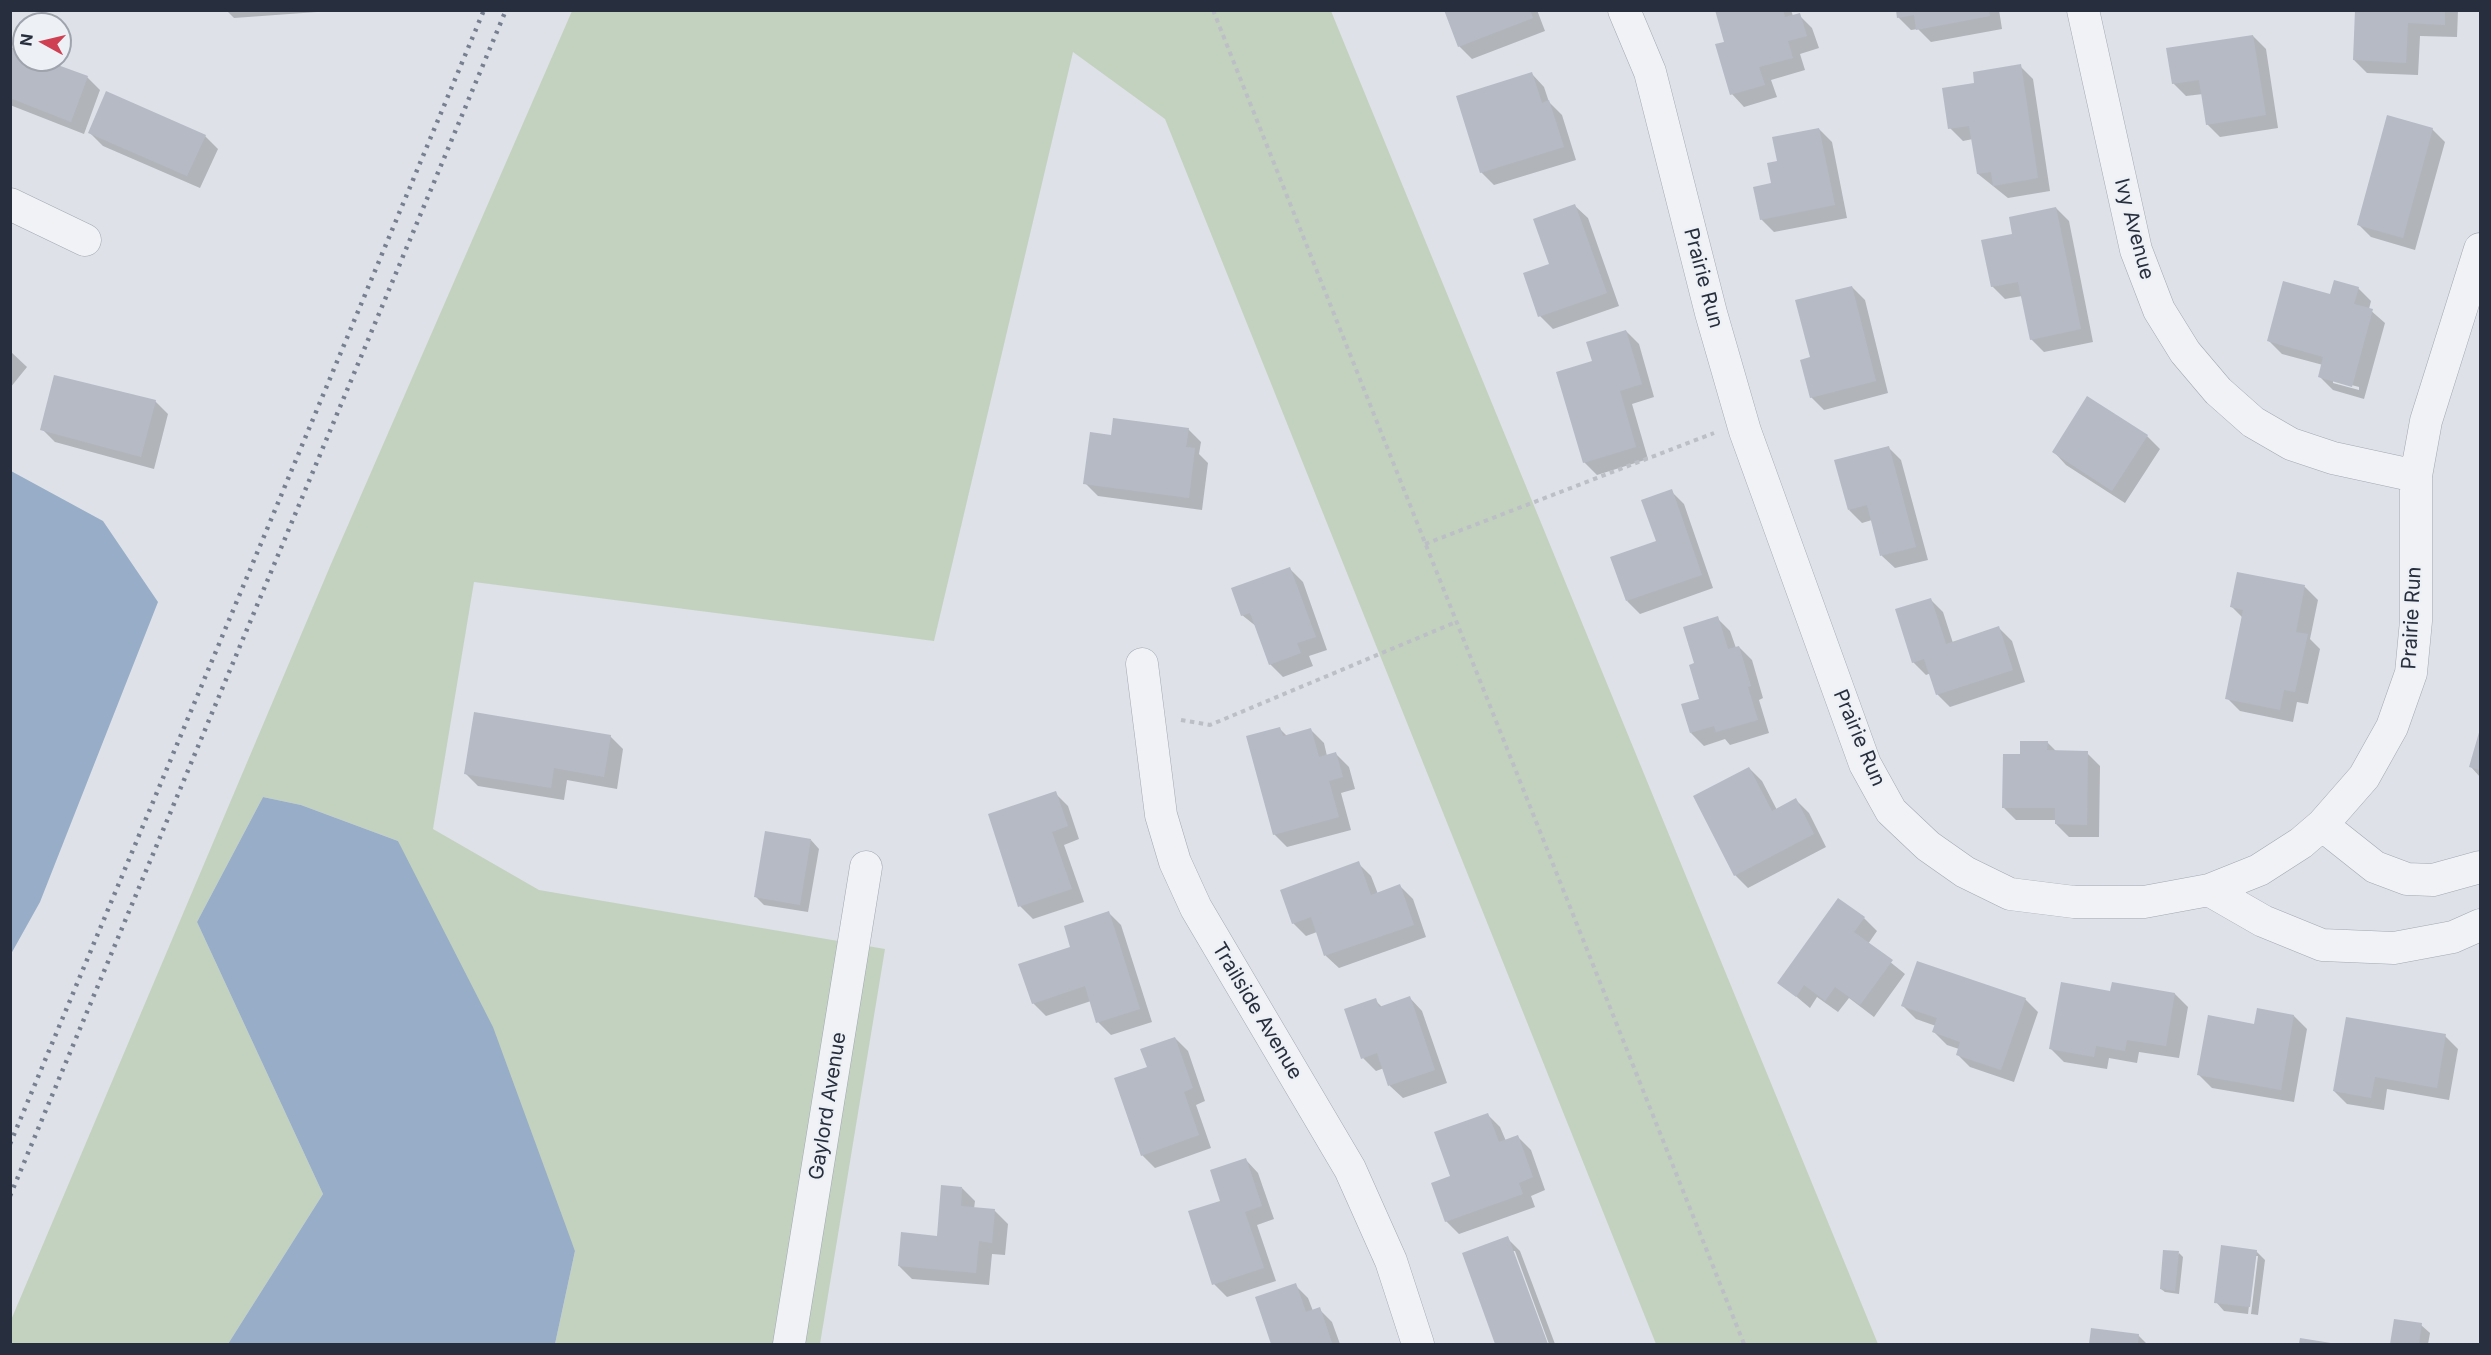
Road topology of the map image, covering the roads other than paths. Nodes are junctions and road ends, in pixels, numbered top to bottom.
1 (1624, 10) edge
2 (2083, 10) edge
3 (10, 204) edge
4 (85, 240) dead end
5 (2481, 249) edge
6 (2416, 488) junction
7 (1142, 664) dead end
8 (2322, 825) junction
9 (866, 867) dead end
10 (2481, 867) edge
11 (2209, 890) junction
12 (2481, 925) edge
13 (789, 1344) edge
14 (1418, 1344) edge

1 - 11 street, Prairie Run
2 - 6 street, Ivy Avenue
3 - 4 street
5 - 6 street, Prairie Run
6 - 8 street, Prairie Run
7 - 14 street, Trailside Avenue
8 - 10 street
8 - 11 street, Prairie Run
9 - 13 street, Gaylord Avenue
11 - 12 street

